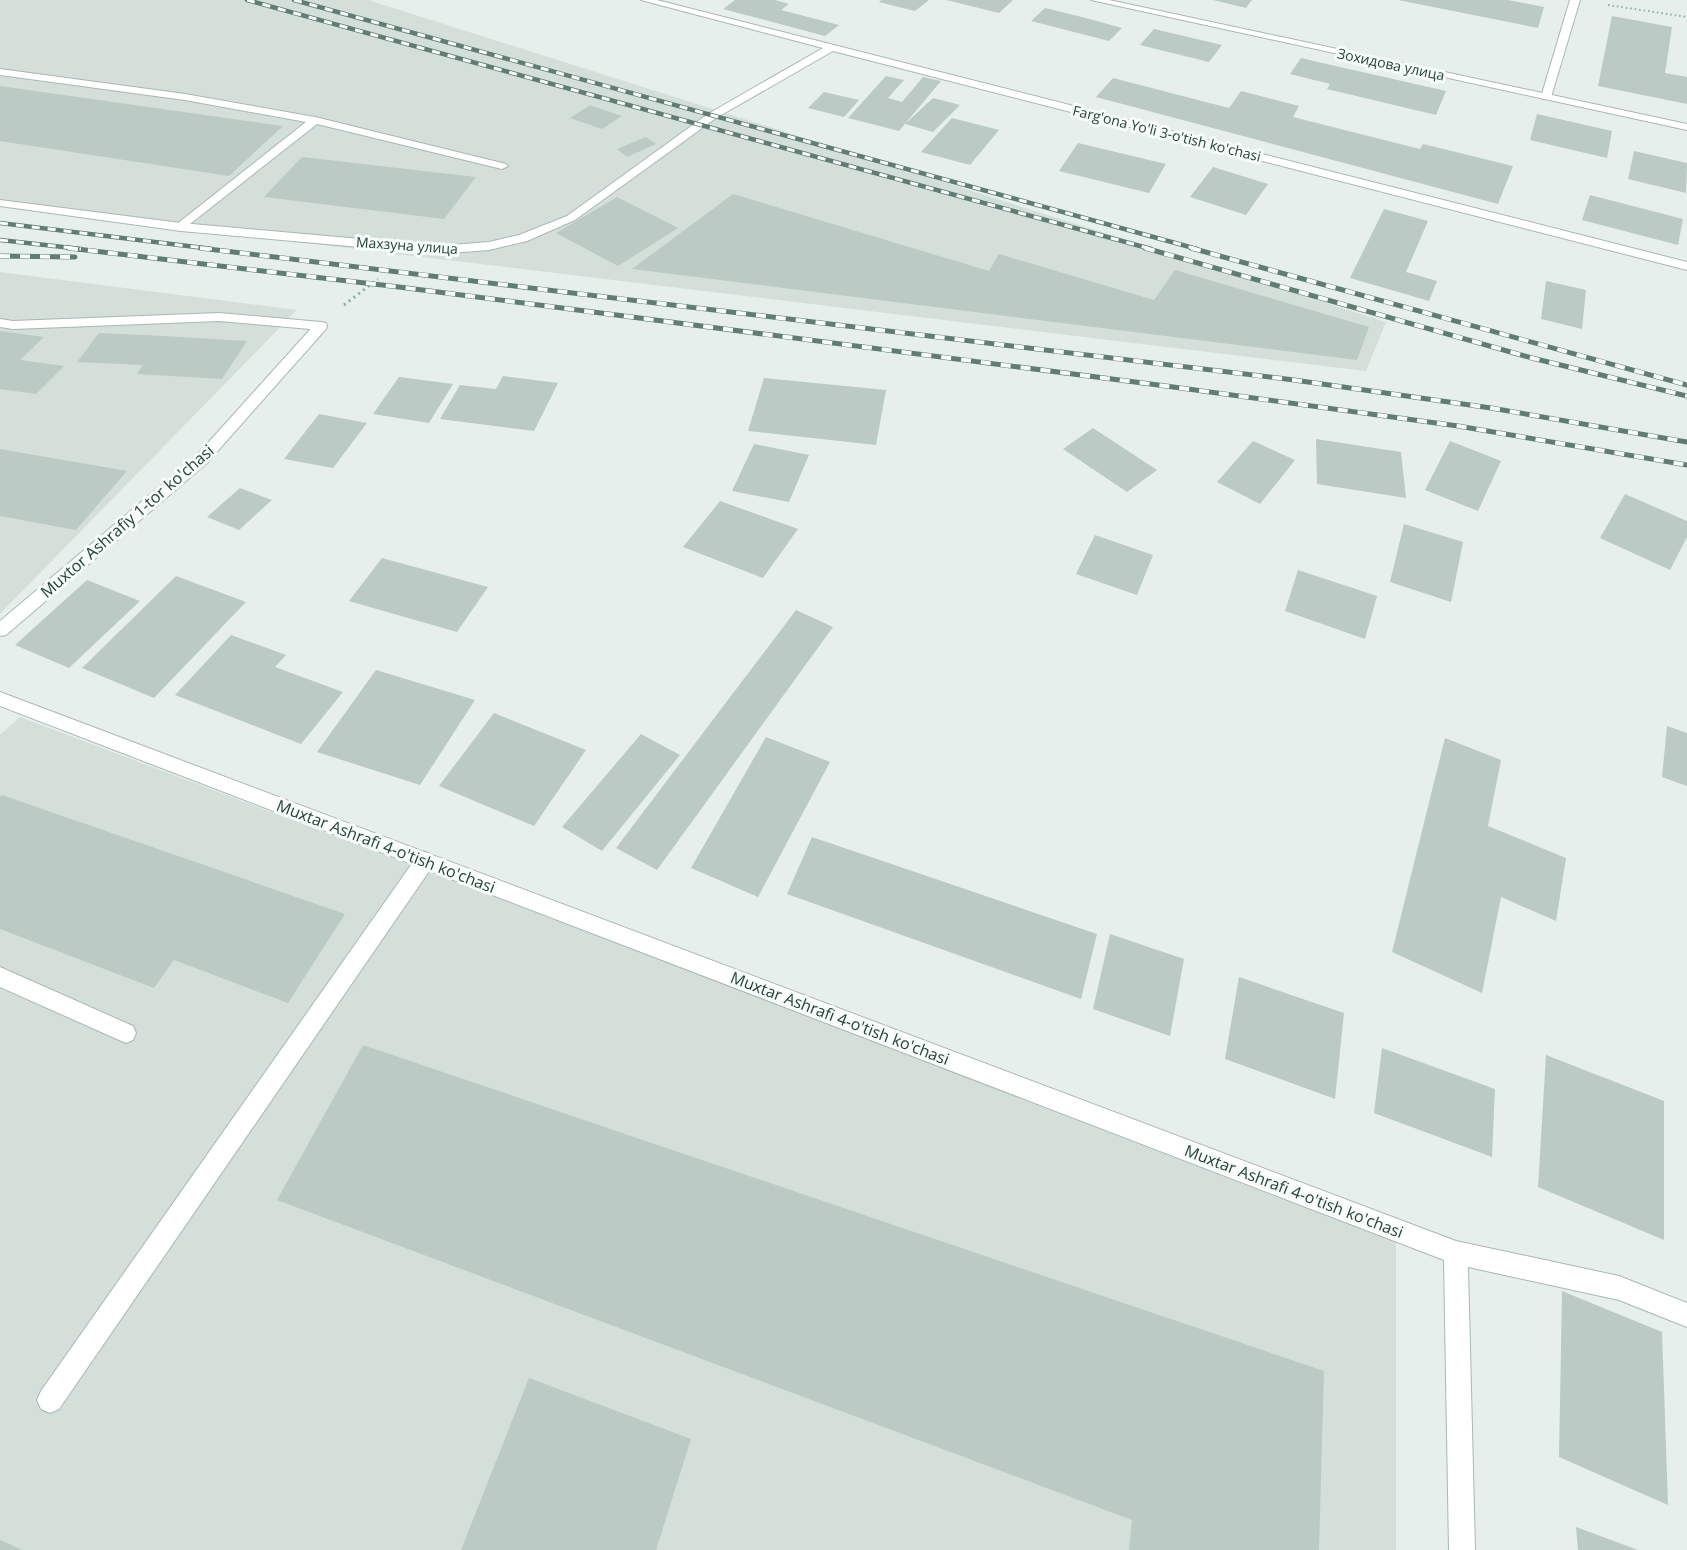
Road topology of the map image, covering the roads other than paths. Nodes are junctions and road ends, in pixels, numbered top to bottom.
1 (646, 0) edge
2 (1096, 0) edge
3 (1575, 0) edge
4 (831, 48) junction
5 (0, 72) edge
6 (1546, 97) junction
7 (315, 120) junction
8 (1687, 128) edge
9 (502, 166) dead end
10 (0, 203) edge
11 (181, 227) junction
12 (1687, 266) edge
13 (0, 323) edge
14 (0, 630) edge
15 (0, 699) edge
16 (425, 861) junction
17 (0, 977) edge
18 (126, 1033) dead end
19 (1456, 1252) junction
20 (1687, 1315) edge
21 (50, 1400) dead end
22 (1462, 1550) edge

1 - 4 street, Farg'ona Yo'li 3-o'tish ko'chasi
2 - 6 street, Зохидова улица
3 - 6 street
4 - 11 street, Махзуна улица
4 - 12 street, Farg'ona Yo'li 3-o'tish ko'chasi
5 - 7 street
6 - 8 street, Зохидова улица
7 - 9 street
7 - 11 street
10 - 11 street, Махзуна улица
13 - 14 street, Muxtor Ashrafiy 1-tor ko'chasi
15 - 16 street, Muxtar Ashrafi 4-o'tish ko'chasi
16 - 19 street, Muxtar Ashrafi 4-o'tish ko'chasi
16 - 21 street
17 - 18 street
19 - 20 street, Muxtar Ashrafi 4-o'tish ko'chasi
19 - 22 street

